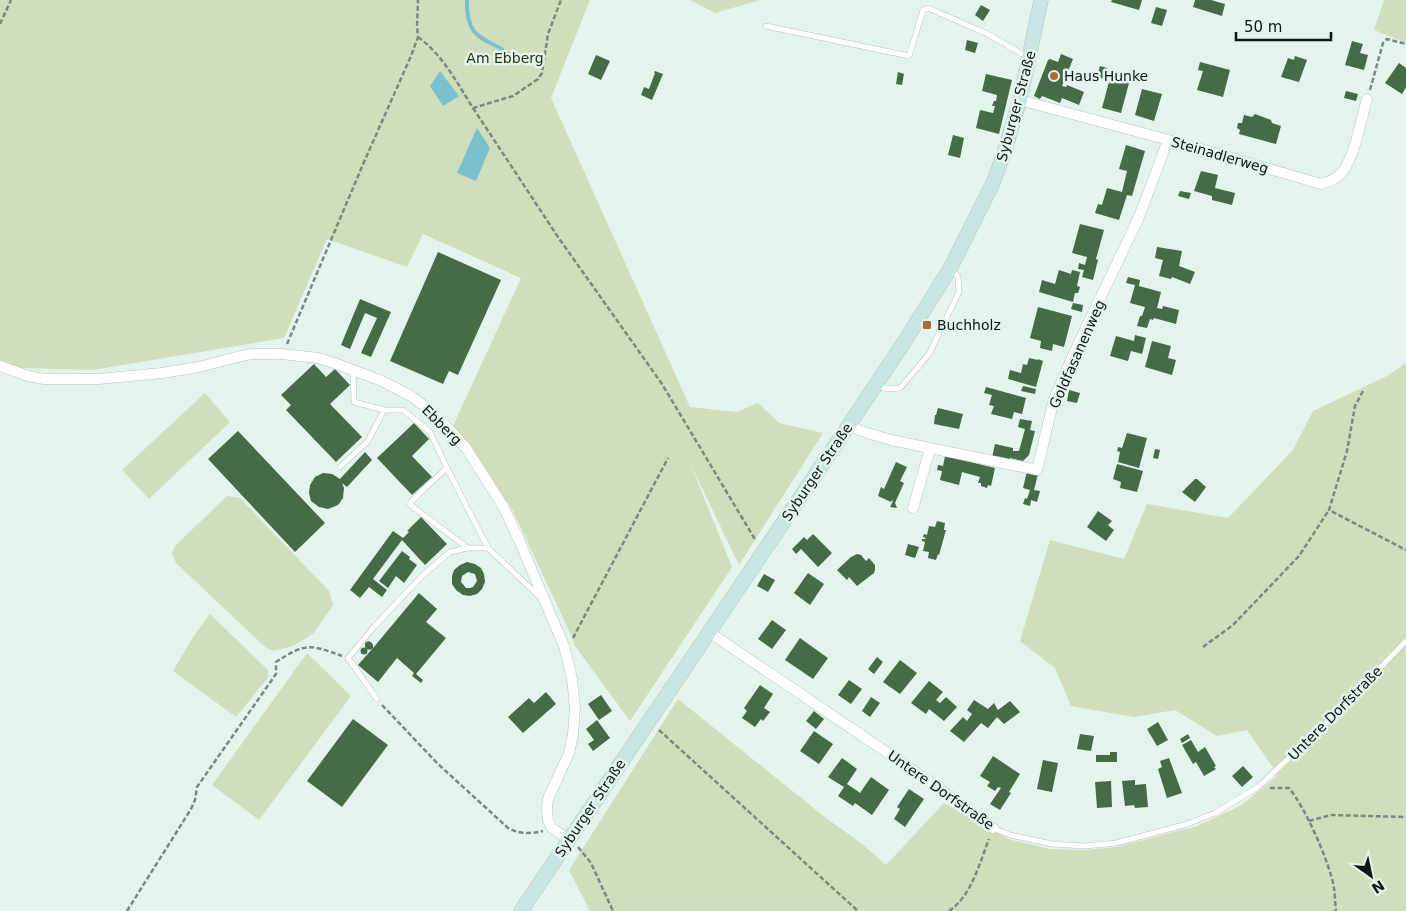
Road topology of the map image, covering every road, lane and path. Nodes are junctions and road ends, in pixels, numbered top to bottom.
1 (11, 0) edge
2 (418, 0) edge
3 (561, 0) edge
4 (1041, 0) edge
5 (0, 24) edge
6 (766, 26) dead end
7 (418, 37) junction
8 (1406, 44) edge
9 (1029, 58) junction
10 (1367, 99) joint
11 (1020, 100) junction
12 (474, 108) junction
13 (1168, 140) junction
14 (951, 267) junction
15 (282, 354) junction
16 (0, 366) edge
17 (353, 370) junction
18 (875, 385) junction
19 (1362, 391) dead end
20 (384, 410) junction
21 (849, 425) junction
22 (930, 449) junction
23 (668, 458) dead end
24 (340, 467) dead end
25 (447, 468) junction
26 (913, 508) dead end
27 (1329, 510) junction
28 (468, 548) junction
29 (488, 548) junction
30 (1406, 550) edge
31 (763, 553) junction
32 (546, 603) junction
33 (709, 632) junction
34 (1406, 642) edge
35 (564, 646) junction
36 (1203, 646) dead end
37 (348, 658) junction
38 (377, 699) joint
39 (649, 721) junction
40 (1258, 787) junction
41 (1406, 817) edge
42 (1308, 821) junction
43 (552, 828) junction
44 (993, 828) junction
45 (569, 840) junction
46 (127, 911) edge
47 (522, 911) edge
48 (613, 911) edge
49 (858, 911) edge
50 (949, 911) edge
51 (1336, 911) edge

1 - 5 path
2 - 7 path
3 - 12 path
4 - 9 street, Syburger Straße
6 - 9 lane
7 - 12 path
7 - 15 path
8 - 10 path
9 - 11 street, Syburger Straße
10 - 13 street, Steinadlerweg
11 - 13 street, Steinadlerweg
11 - 14 street, Syburger Straße
12 - 31 path
13 - 22 street, Goldfasanenweg
14 - 18 street, Syburger Straße
14 - 18 lane
15 - 16 street, Ebberg
15 - 17 street, Ebberg
17 - 20 lane
17 - 32 street, Ebberg
18 - 21 street, Syburger Straße
19 - 27 path
20 - 24 lane
20 - 25 lane
21 - 22 street, Goldfasanenweg
21 - 31 street, Syburger Straße
22 - 26 street
23 - 35 path
25 - 28 lane
25 - 29 lane
27 - 30 path
27 - 36 path
28 - 29 lane
28 - 37 lane
29 - 32 lane
31 - 33 street, Syburger Straße
32 - 35 street, Ebberg
33 - 39 street, Syburger Straße
33 - 44 street, Untere Dorfstraße
34 - 40 lane, Untere Dorfstraße
35 - 43 street, Ebberg
37 - 38 lane
37 - 46 path
38 - 43 path
39 - 45 street, Syburger Straße
39 - 49 path
40 - 42 path
40 - 44 lane, Untere Dorfstraße
41 - 42 path
42 - 51 path
43 - 45 street
44 - 50 path
45 - 47 street, Syburger Straße
45 - 48 path

